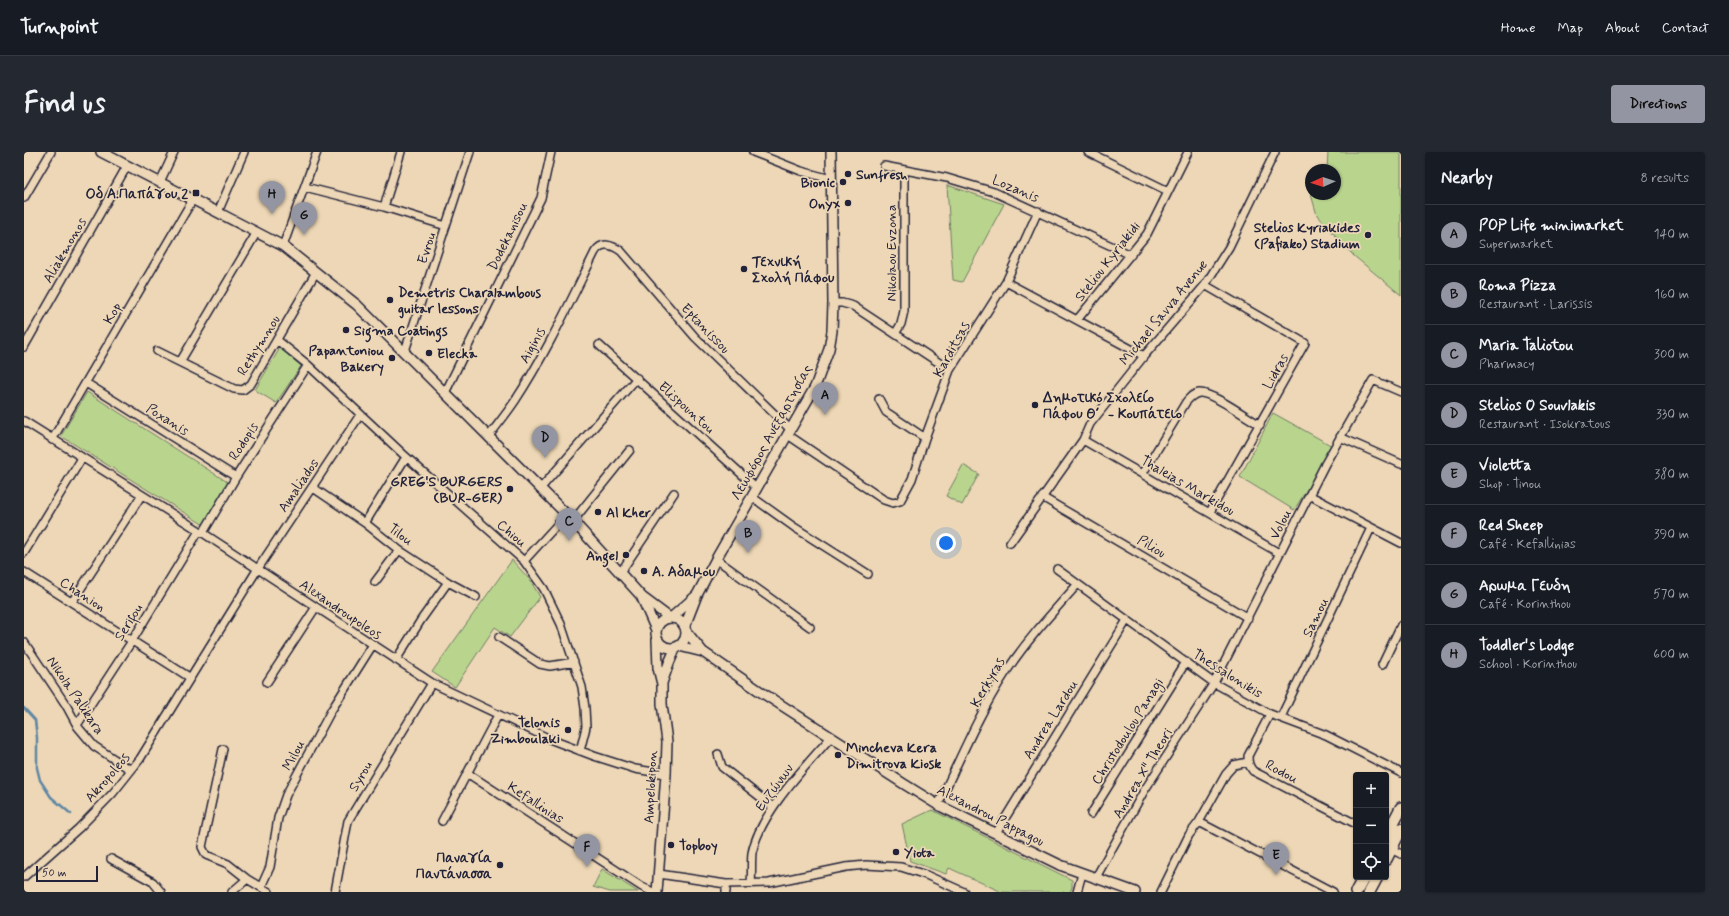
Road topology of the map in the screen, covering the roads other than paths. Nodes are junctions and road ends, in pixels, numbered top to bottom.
1 (51, 152) edge
2 (101, 152) edge
3 (174, 152) edge
4 (244, 152) edge
5 (317, 152) edge
6 (401, 152) edge
7 (470, 152) edge
8 (551, 152) edge
9 (753, 152) edge
10 (831, 152) edge
11 (1088, 152) edge
12 (1188, 152) edge
13 (1275, 152) edge
14 (127, 166) junction
15 (884, 166) dead end
16 (904, 170) junction
17 (831, 179) junction
18 (160, 182) junction
19 (304, 187) junction
20 (1168, 191) junction
21 (24, 197) edge
22 (193, 199) junction
23 (384, 207) junction
24 (1038, 211) junction
25 (218, 212) junction
26 (446, 226) junction
27 (256, 232) junction
28 (604, 245) joint
29 (283, 246) junction
30 (1131, 255) junction
31 (316, 272) junction
32 (1006, 282) junction
33 (1205, 285) junction
34 (833, 303) junction
35 (1077, 320) junction
36 (895, 334) junction
37 (277, 340) junction
38 (600, 345) dead end
39 (24, 346) edge
40 (157, 351) dead end
41 (405, 351) junction
42 (1144, 356) junction
43 (180, 362) junction
44 (308, 365) junction
45 (950, 370) junction
46 (637, 378) junction
47 (86, 383) junction
48 (1401, 392) edge
49 (445, 393) junction
50 (879, 399) dead end
51 (360, 415) junction
52 (24, 421) edge
53 (1260, 425) junction
54 (790, 432) junction
55 (489, 436) junction
56 (1340, 437) junction
57 (925, 438) junction
58 (52, 440) junction
59 (1083, 440) junction
60 (630, 450) dead end
61 (82, 458) junction
62 (406, 458) junction
63 (1401, 464) edge
64 (1143, 473) junction
65 (236, 478) junction
66 (312, 487) junction
67 (758, 488) junction
68 (540, 489) junction
69 (674, 493) dead end
70 (1309, 495) junction
71 (141, 496) junction
72 (752, 496) junction
73 (1042, 497) junction
74 (896, 503) joint
75 (1210, 512) junction
76 (570, 518) junction
77 (365, 522) junction
78 (1371, 528) junction
79 (201, 532) junction
80 (1010, 543) dead end
81 (1401, 543) edge
82 (399, 550) junction
83 (24, 553) edge
84 (1279, 553) junction
85 (716, 559) junction
86 (524, 561) junction
87 (1057, 569) dead end
88 (257, 570) junction
89 (24, 572) edge
90 (620, 573) junction
91 (868, 574) dead end
92 (375, 582) dead end
93 (448, 582) junction
94 (1077, 585) junction
95 (697, 596) junction
96 (476, 597) dead end
97 (642, 597) junction
98 (72, 602) junction
99 (316, 607) junction
100 (670, 618) junction
101 (1248, 618) junction
102 (1127, 620) junction
103 (1401, 625) edge
104 (810, 627) dead end
105 (685, 629) junction
106 (656, 635) junction
107 (498, 637) dead end
108 (132, 641) junction
109 (24, 642) edge
110 (372, 646) junction
111 (678, 647) junction
112 (703, 652) junction
113 (396, 660) junction
114 (574, 662) junction
115 (1186, 662) junction
116 (1382, 665) dead end
117 (189, 678) junction
118 (267, 682) dead end
119 (1214, 682) junction
120 (432, 683) junction
121 (662, 684) junction
122 (1270, 714) junction
123 (498, 715) junction
124 (1281, 717) junction
125 (77, 725) junction
126 (831, 737) junction
127 (223, 749) dead end
128 (580, 750) junction
129 (718, 754) dead end
130 (1248, 762) junction
131 (131, 770) junction
132 (467, 773) junction
133 (1401, 773) edge
134 (666, 774) junction
135 (938, 805) junction
136 (773, 807) junction
137 (1401, 808) edge
138 (1090, 814) dead end
139 (442, 821) dead end
140 (1199, 822) junction
141 (1353, 822) edge
142 (1401, 829) edge
143 (1389, 830) edge
144 (996, 833) junction
145 (1393, 854) edge
146 (111, 858) dead end
147 (659, 874) junction
148 (1082, 874) junction
149 (24, 876) edge
150 (247, 879) junction
151 (1095, 879) junction
152 (1362, 880) edge
153 (1376, 880) edge
154 (751, 883) junction
155 (726, 884) junction
156 (261, 887) junction
157 (946, 888) edge
158 (161, 892) edge
159 (232, 892) edge
160 (269, 892) edge
161 (335, 892) edge
162 (653, 892) edge
163 (657, 892) edge
164 (726, 892) edge
165 (964, 892) edge
166 (1077, 892) edge
167 (1135, 892) edge
168 (1161, 892) edge
169 (1333, 892) edge
170 (1356, 892) edge
171 (1370, 892) edge

1 - 21 street
2 - 14 street
3 - 18 street
4 - 25 street
5 - 19 street
6 - 23 street
7 - 26 street, Evrou
8 - 49 street, Dodekanisou
9 - 17 street
10 - 17 street, Λεωφόρος Ανεξαρτησίας
11 - 20 street
12 - 20 street, Steliou Kyriakidi
13 - 33 street, Michael Savva Avenue
14 - 18 street
14 - 39 street, Aliakmonos
15 - 16 street, Lozanis
16 - 24 street, Lozanis
16 - 36 street, Nikolaou Evzona
17 - 34 street, Λεωφόρος Ανεξαρτησίας
18 - 22 street
19 - 23 street
19 - 29 street
20 - 30 street, Steliou Kyriakidi
22 - 25 street
22 - 47 street, Kop
23 - 26 street
24 - 30 street, Lozanis
24 - 32 street, Karditsas
25 - 27 street
26 - 41 street, Evrou
27 - 29 street
27 - 43 street
28 - 54 street, Eptanissou
28 - 55 street, Aiginis
29 - 31 street
30 - 35 street, Steliou Kyriakidi
31 - 37 street, Rethymnou
31 - 41 street
32 - 35 street
32 - 45 street, Karditsas
33 - 42 street, Michael Savva Avenue
33 - 53 street, Lidras
34 - 36 street
34 - 54 street, Λεωφόρος Ανεξαρτησίας
35 - 42 street
36 - 45 street
37 - 43 street, Rethymnou
37 - 44 street, Chiou
38 - 46 street, Elispountou
40 - 43 street, Rethymnou
41 - 49 street
42 - 59 street, Michael Savva Avenue
44 - 51 street, Chiou
44 - 65 street, Rodopis
45 - 57 street, Karditsas
46 - 67 street, Elispountou
46 - 68 street
47 - 58 street, Kop
47 - 65 street, Poxanis
48 - 56 street, Volou
49 - 55 street
50 - 57 street
51 - 62 street, Chiou
51 - 66 street, Amaliados
52 - 58 street, Alexandroupoleos
53 - 64 street
53 - 75 street, Lidras
54 - 67 street, Λεωφόρος Ανεξαρτησίας
54 - 74 street, Eptanissou
55 - 68 street
56 - 63 street
56 - 70 street, Volou
57 - 74 street, Karditsas
58 - 61 street, Alexandroupoleos
59 - 64 street, Thaleias Markidou
59 - 73 street, Michael Savva Avenue
60 - 76 street
61 - 71 street, Alexandroupoleos
61 - 83 street
62 - 77 street
62 - 86 street, Chiou
64 - 75 street, Thaleias Markidou
65 - 79 street, Rodopis
66 - 77 street, Tilou
66 - 88 street, Amaliados
67 - 72 street, Λεωφόρος Ανεξαρτησίας
68 - 76 street
69 - 90 street
70 - 78 street
70 - 84 street, Volou
71 - 79 street, Alexandroupoleos
71 - 98 street
72 - 85 street, Λεωφόρος Ανεξαρτησίας
72 - 91 street
73 - 80 street, Michael Savva Avenue
73 - 101 street, Piliou
75 - 84 street, Thaleias Markidou
76 - 86 street
76 - 90 street
77 - 82 street, Tilou
78 - 81 street
78 - 124 street, Samou
79 - 88 street, Alexandroupoleos
79 - 108 street, Serifou
82 - 92 street
82 - 93 street, Tilou
84 - 101 street, Volou
85 - 95 street, Λεωφόρος Ανεξαρτησίας
85 - 104 street
86 - 114 street, Chiou
87 - 94 street, Thessalonikis
88 - 99 street, Alexandroupoleos
88 - 117 street, Amaliados
89 - 98 street, Chanion
90 - 97 street
93 - 96 street, Tilou
93 - 113 street
94 - 102 street, Thessalonikis
94 - 135 street, Kerkyras
95 - 100 street, Λεωφόρος Ανεξαρτησίας
95 - 105 street, Λεωφόρος Ανεξαρτησίας
97 - 100 street
97 - 106 street
98 - 108 street, Chanion
99 - 110 street, Alexandroupoleos
99 - 118 street
100 - 105 street
100 - 106 street
101 - 119 street, Volou
102 - 115 street, Thessalonikis
102 - 144 street, Andrea Lardou
103 - 116 street
105 - 111 street
105 - 112 street, Alexandrou Pappagou
106 - 111 street
106 - 121 street, Ampelokipon
107 - 114 street
108 - 117 street, Chanion
108 - 125 street, Serifou
109 - 125 street, Nikola Palikara
110 - 113 street, Alexandroupoleos
110 - 156 street, Milou
111 - 112 street, Alexandrou Pappagou
111 - 121 street, Ampelokipon
112 - 126 street, Alexandrou Pappagou
113 - 120 street, Alexandroupoleos
114 - 128 street, Chiou
115 - 119 street, Thessalonikis
115 - 138 street, Christodoulou Panagi
117 - 131 street, Akropoleos
119 - 122 street, Thessalonikis
119 - 151 street, Andrea X" Theori
120 - 123 street, Alexandroupoleos
120 - 161 street, Syrou
121 - 134 street, Ampelokipon
122 - 124 street, Thessalonikis
122 - 130 street, Rodou
123 - 128 street, Alexandroupoleos
123 - 132 street
124 - 133 street, Thessalonikis
125 - 131 street, Nikola Palikara
126 - 135 street, Alexandrou Pappagou
126 - 136 street, Ευζώνων
127 - 150 street
128 - 134 street, Alexandroupoleos
129 - 136 street
130 - 140 street
130 - 141 street, Rodou
131 - 149 street, Akropoleos
132 - 139 street
132 - 162 street, Kefallinias
134 - 147 street, Ampelokipon
135 - 144 street, Alexandrou Pappagou
136 - 154 street, Ευζώνων
137 - 143 main road
140 - 168 street
140 - 169 street
142 - 145 main road
144 - 148 street, Alexandrou Pappagou
146 - 158 street
147 - 155 street
147 - 163 street, Ampelokipon
148 - 151 street, Alexandrou Pappagou
148 - 166 street
150 - 156 street
150 - 159 street
151 - 167 street, Alexandrou Pappagou
152 - 170 main road
153 - 171 main road
154 - 155 street
154 - 157 street
155 - 164 street
156 - 160 street
157 - 165 street

